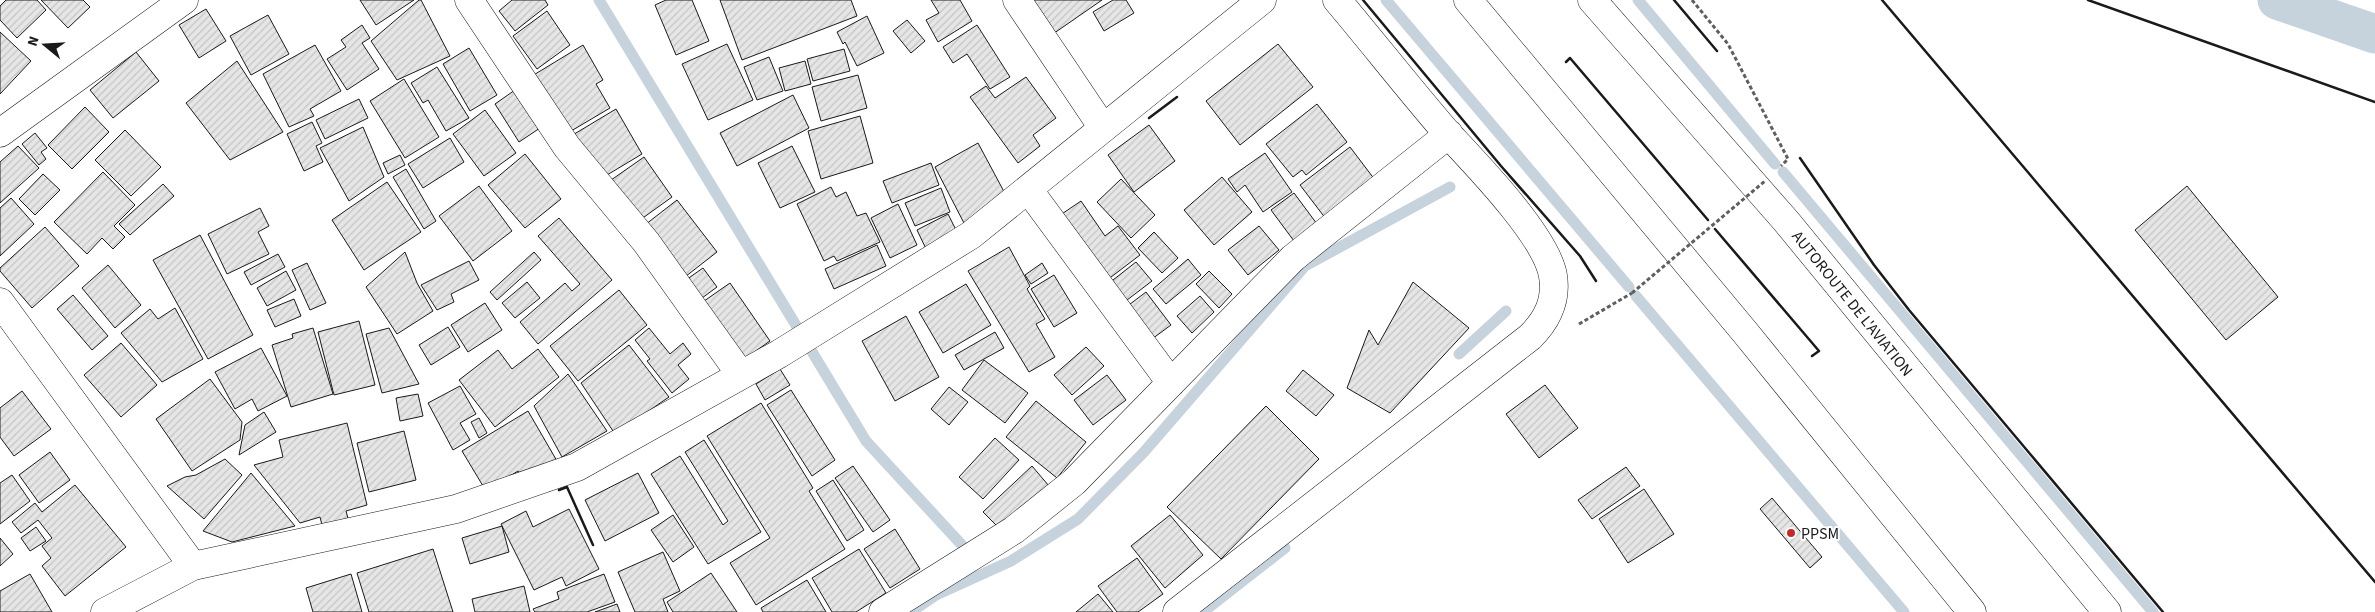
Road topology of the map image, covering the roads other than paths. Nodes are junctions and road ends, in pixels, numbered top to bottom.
1 (184, 0) edge
2 (469, 0) edge
3 (1017, 0) edge
4 (1262, 0) edge
5 (1337, 0) edge
6 (1468, 0) edge
7 (1592, 0) edge
8 (1103, 128) junction
9 (0, 133) edge
10 (1449, 134) junction
11 (1028, 189) junction
12 (0, 302) edge
13 (741, 375) junction
14 (1171, 384) junction
15 (193, 566) junction
16 (105, 612) edge
17 (883, 612) edge
18 (1177, 612) edge
19 (1972, 612) edge
20 (2107, 612) edge

1 - 9 main road
2 - 13 main road
3 - 8 main road
4 - 8 main road
5 - 10 main road
6 - 19 main road
7 - 20 main road, AUTOROUTE DE L'AVIATION
8 - 11 main road
10 - 14 main road
10 - 18 main road
11 - 13 main road
11 - 14 main road
12 - 15 main road
13 - 15 main road
14 - 17 main road
15 - 16 main road

